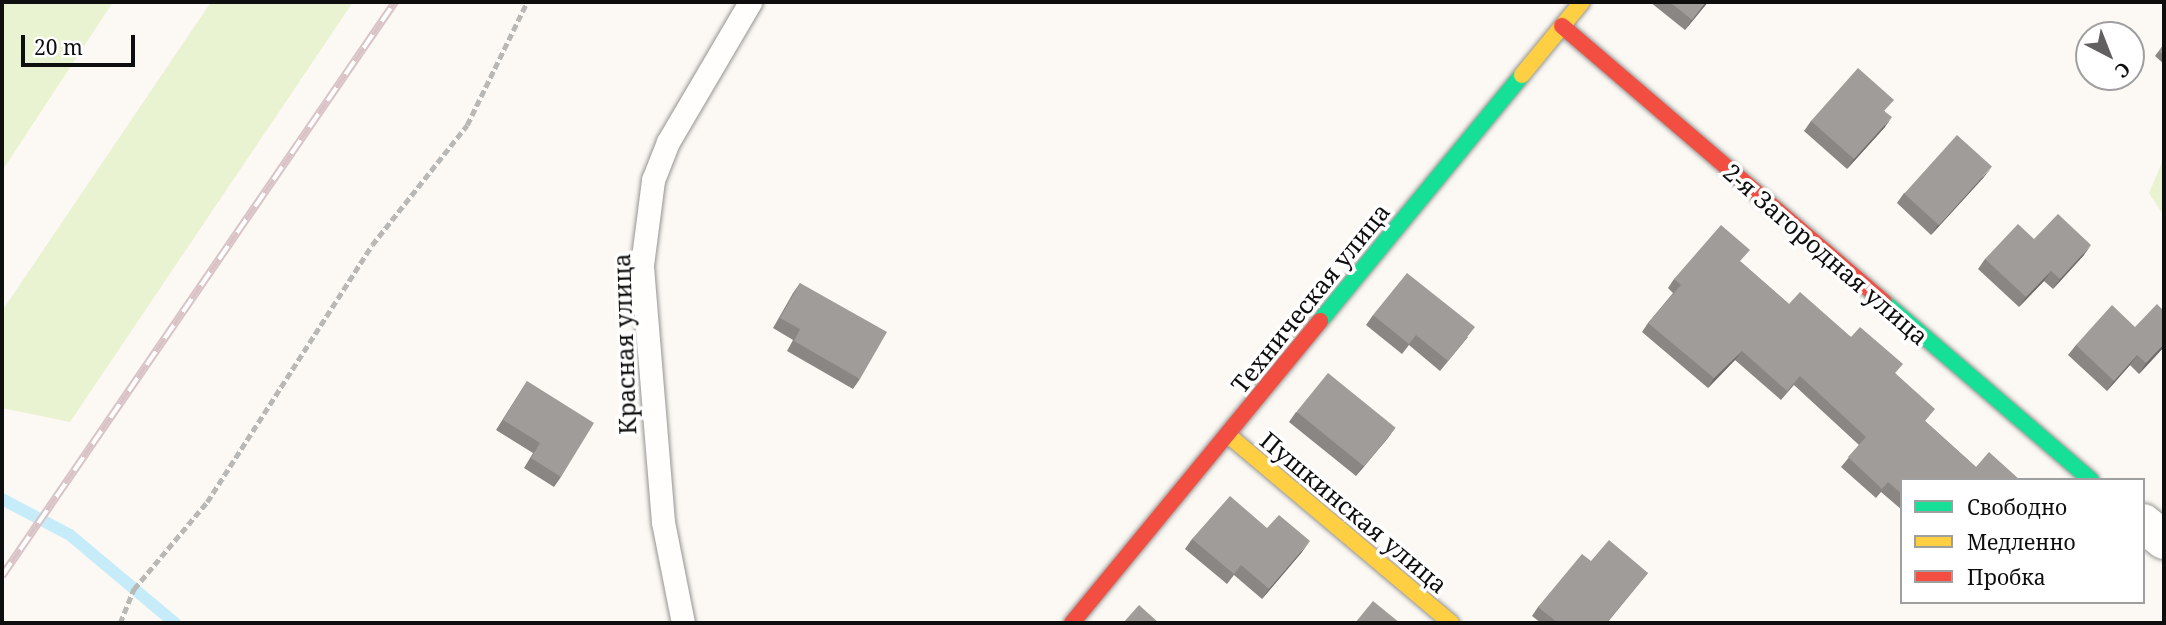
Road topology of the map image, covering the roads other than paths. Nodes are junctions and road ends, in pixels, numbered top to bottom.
1 (750, 2) edge
2 (1582, 2) edge
3 (1562, 26) junction
4 (1228, 435) junction
5 (2089, 478) edge
6 (2145, 525) edge
7 (2164, 540) edge
8 (683, 623) edge
9 (1072, 623) edge
10 (1451, 623) edge

1 - 8 lane, Красная улица
2 - 3 street, Техническая улица
3 - 4 street, Техническая улица
3 - 5 street, 2-я Загородная улица
4 - 9 street, Техническая улица
4 - 10 street, Пушкинская улица
6 - 7 street

